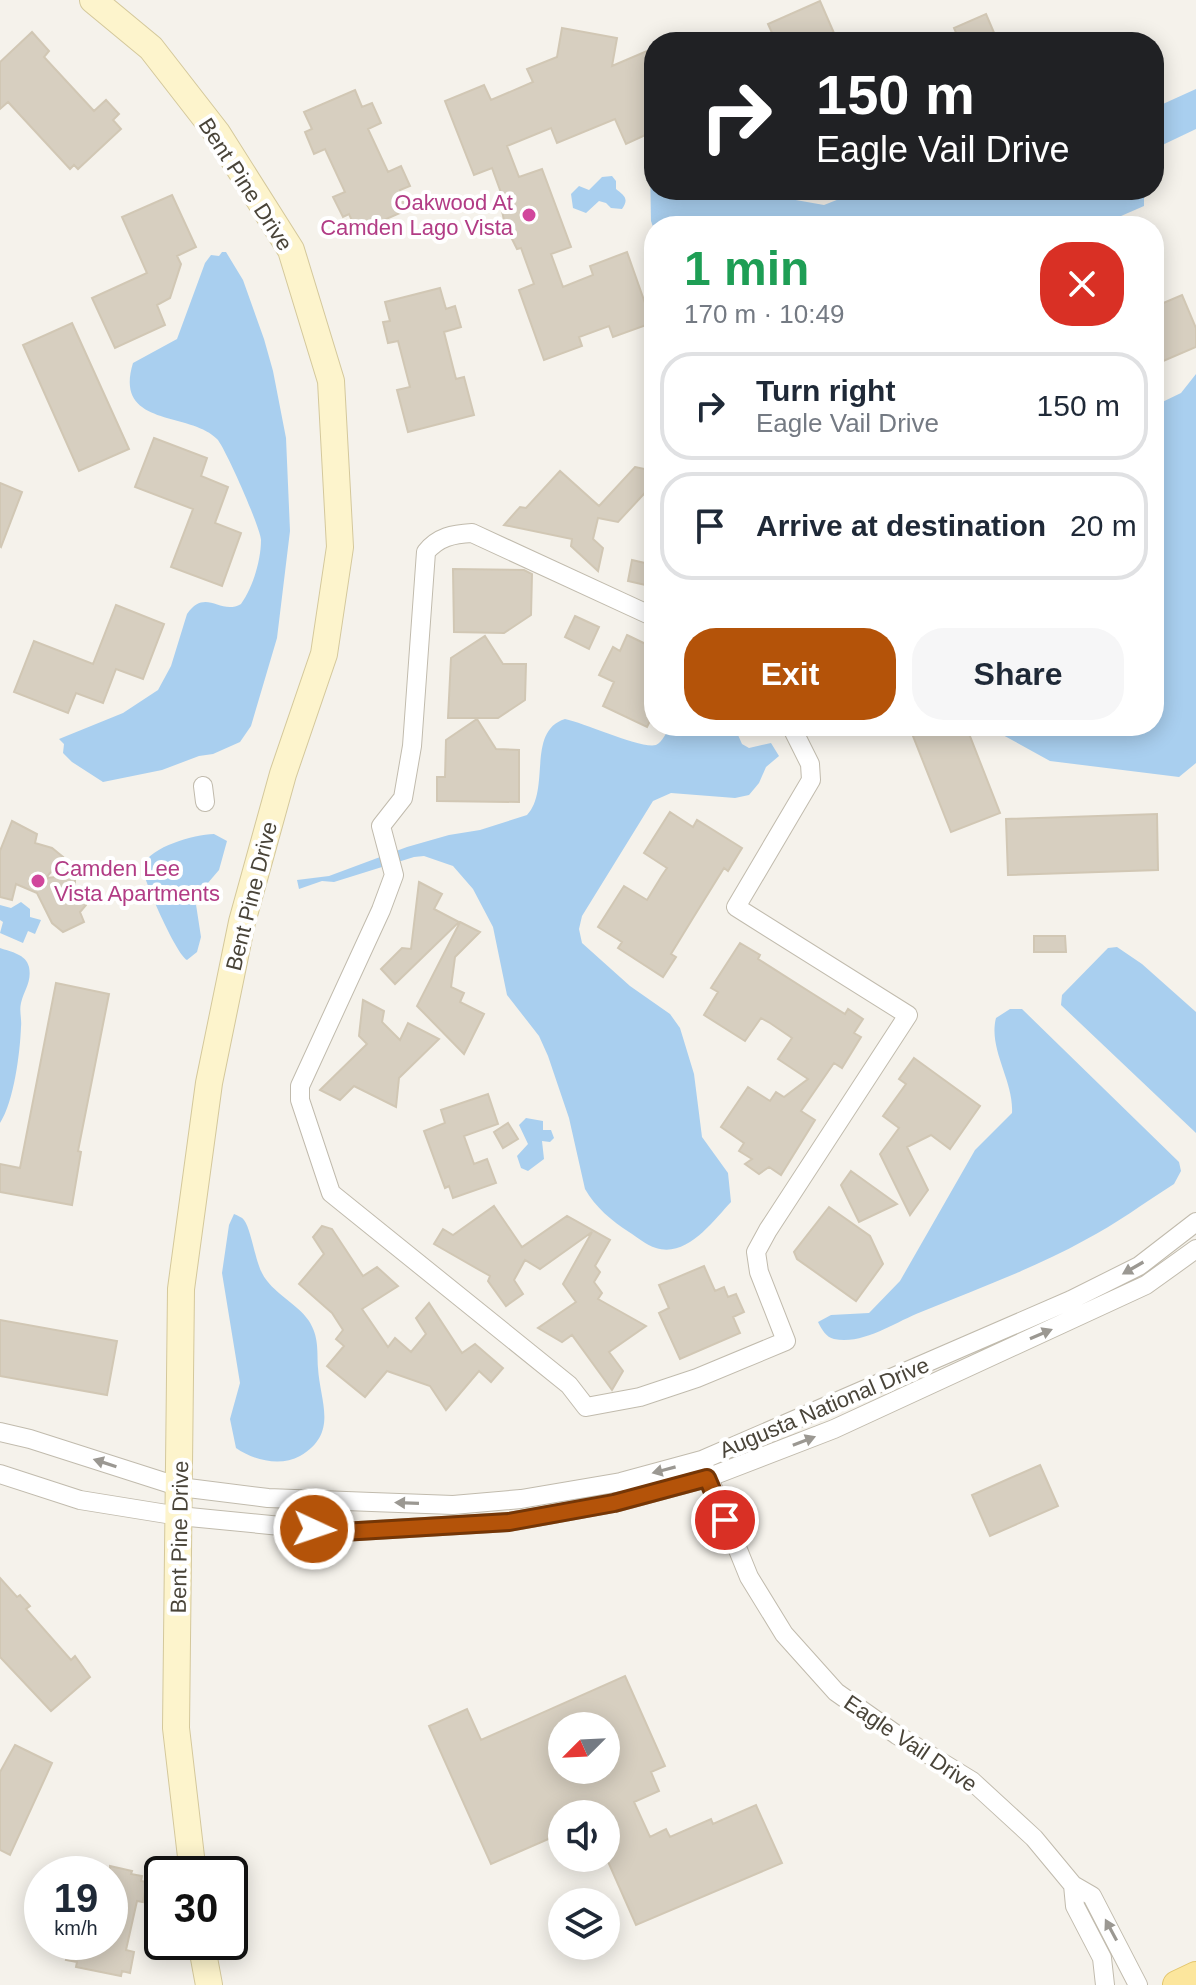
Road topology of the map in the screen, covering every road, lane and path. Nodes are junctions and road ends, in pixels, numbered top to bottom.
1 (93, 0) edge
2 (644, 612) edge
3 (796, 736) edge
4 (1196, 1222) edge
5 (1196, 1249) edge
6 (0, 1432) edge
7 (705, 1469) junction
8 (0, 1474) edge
9 (180, 1487) junction
10 (179, 1516) junction
11 (191, 1856) edge
12 (1073, 1885) junction
13 (204, 1960) edge
14 (1196, 1976) edge
15 (209, 1985) edge
16 (1105, 1985) edge
17 (1138, 1985) edge
18 (1177, 1985) edge

1 - 9 street, Bent Pine Drive
2 - 3 street
4 -> 7 street, Augusta National Drive
7 -> 5 street, Augusta National Drive
9 -> 6 street, Augusta National Drive
7 -> 9 street, Augusta National Drive
7 - 10 street, Augusta National Drive
7 - 12 street, Eagle Vail Drive
8 - 10 street, Augusta National Drive
9 - 10 street, Bent Pine Drive
10 - 11 street, Bent Pine Drive
12 - 16 street, Eagle Vail Drive
17 -> 12 street, Eagle Vail Drive
13 - 15 street
14 - 18 main road

